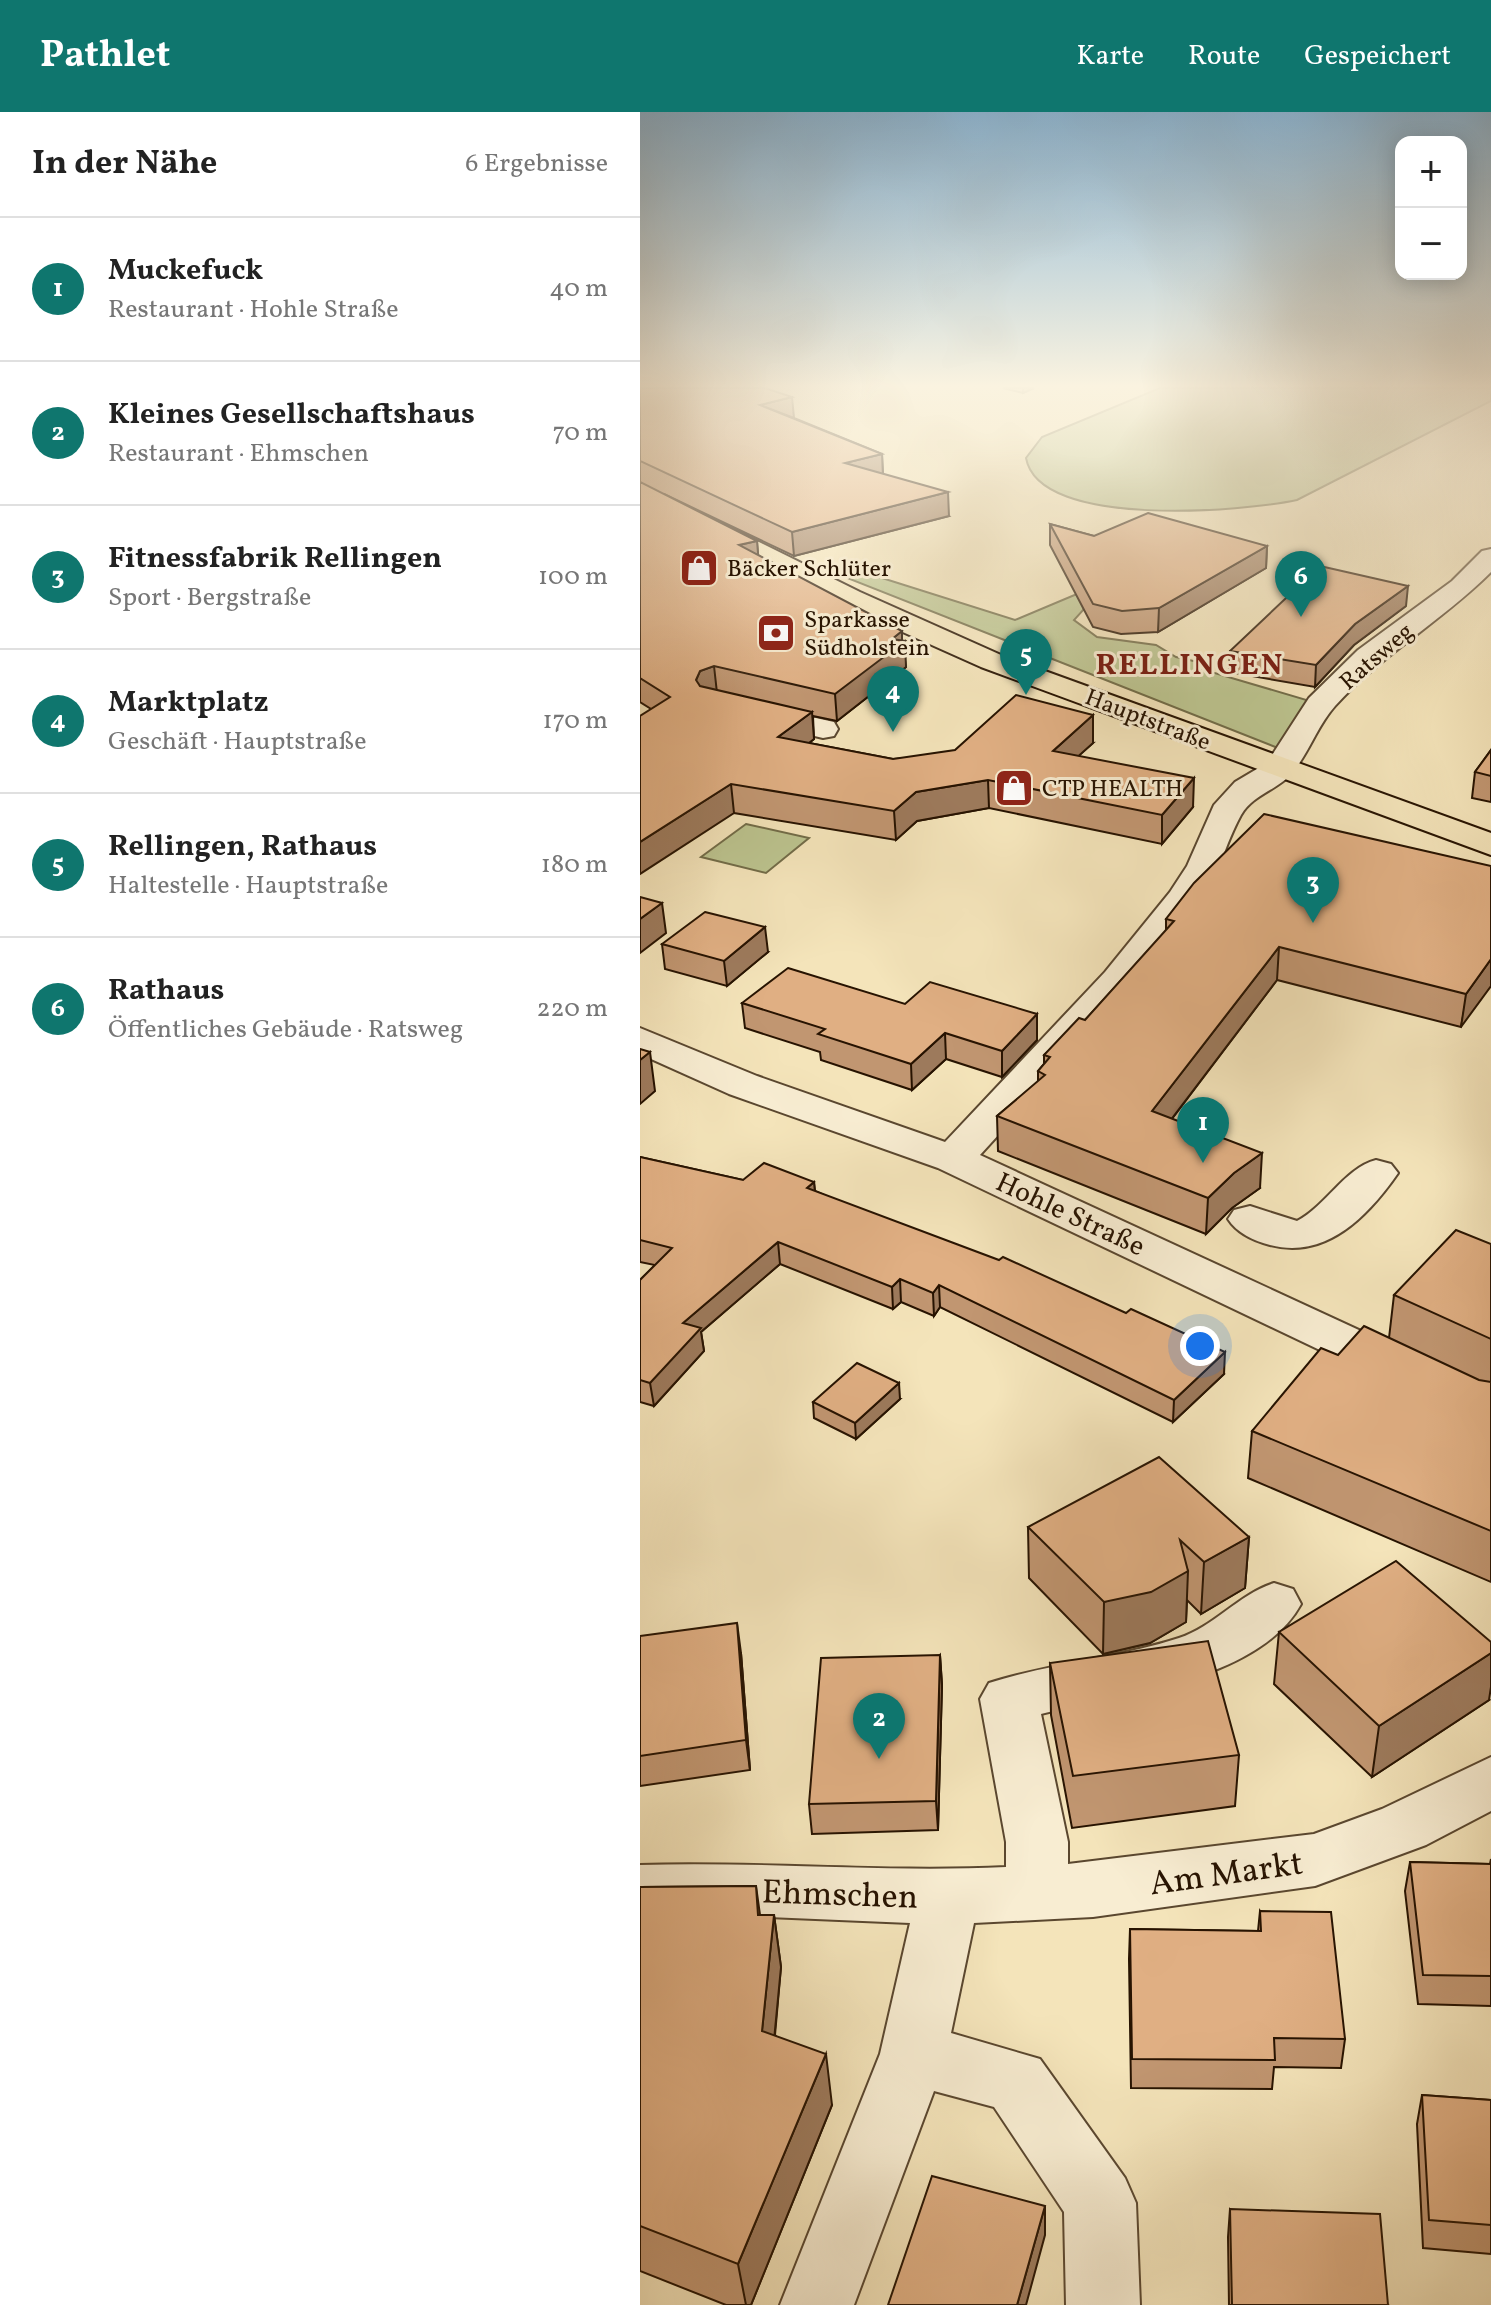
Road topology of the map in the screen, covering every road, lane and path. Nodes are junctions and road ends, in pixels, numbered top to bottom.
1 (640, 490) edge
2 (1491, 557) edge
3 (731, 708) edge
4 (823, 729) dead end
5 (1279, 769) junction
6 (1491, 845) edge
7 (640, 1040) edge
8 (953, 1159) junction
9 (1376, 1173) dead end
10 (1250, 1219) dead end
11 (1491, 1411) edge
12 (1274, 1604) dead end
13 (1491, 1782) edge
14 (640, 1892) edge
15 (1037, 1894) junction
16 (944, 1897) junction
17 (914, 2054) junction
18 (817, 2305) edge
19 (1103, 2305) edge

1 - 5 main road, Hauptstraße
2 - 5 street, Ratsweg
3 - 4 street
5 - 6 main road, Hauptstraße
5 - 8 street
7 - 8 street, Hohle Straße
8 - 11 street, Hohle Straße
9 - 10 street
12 - 15 street
13 - 15 street, Am Markt
14 - 16 street, Ehmschen
15 - 16 street, Am Markt
16 - 17 street
17 - 18 street
17 - 19 street

